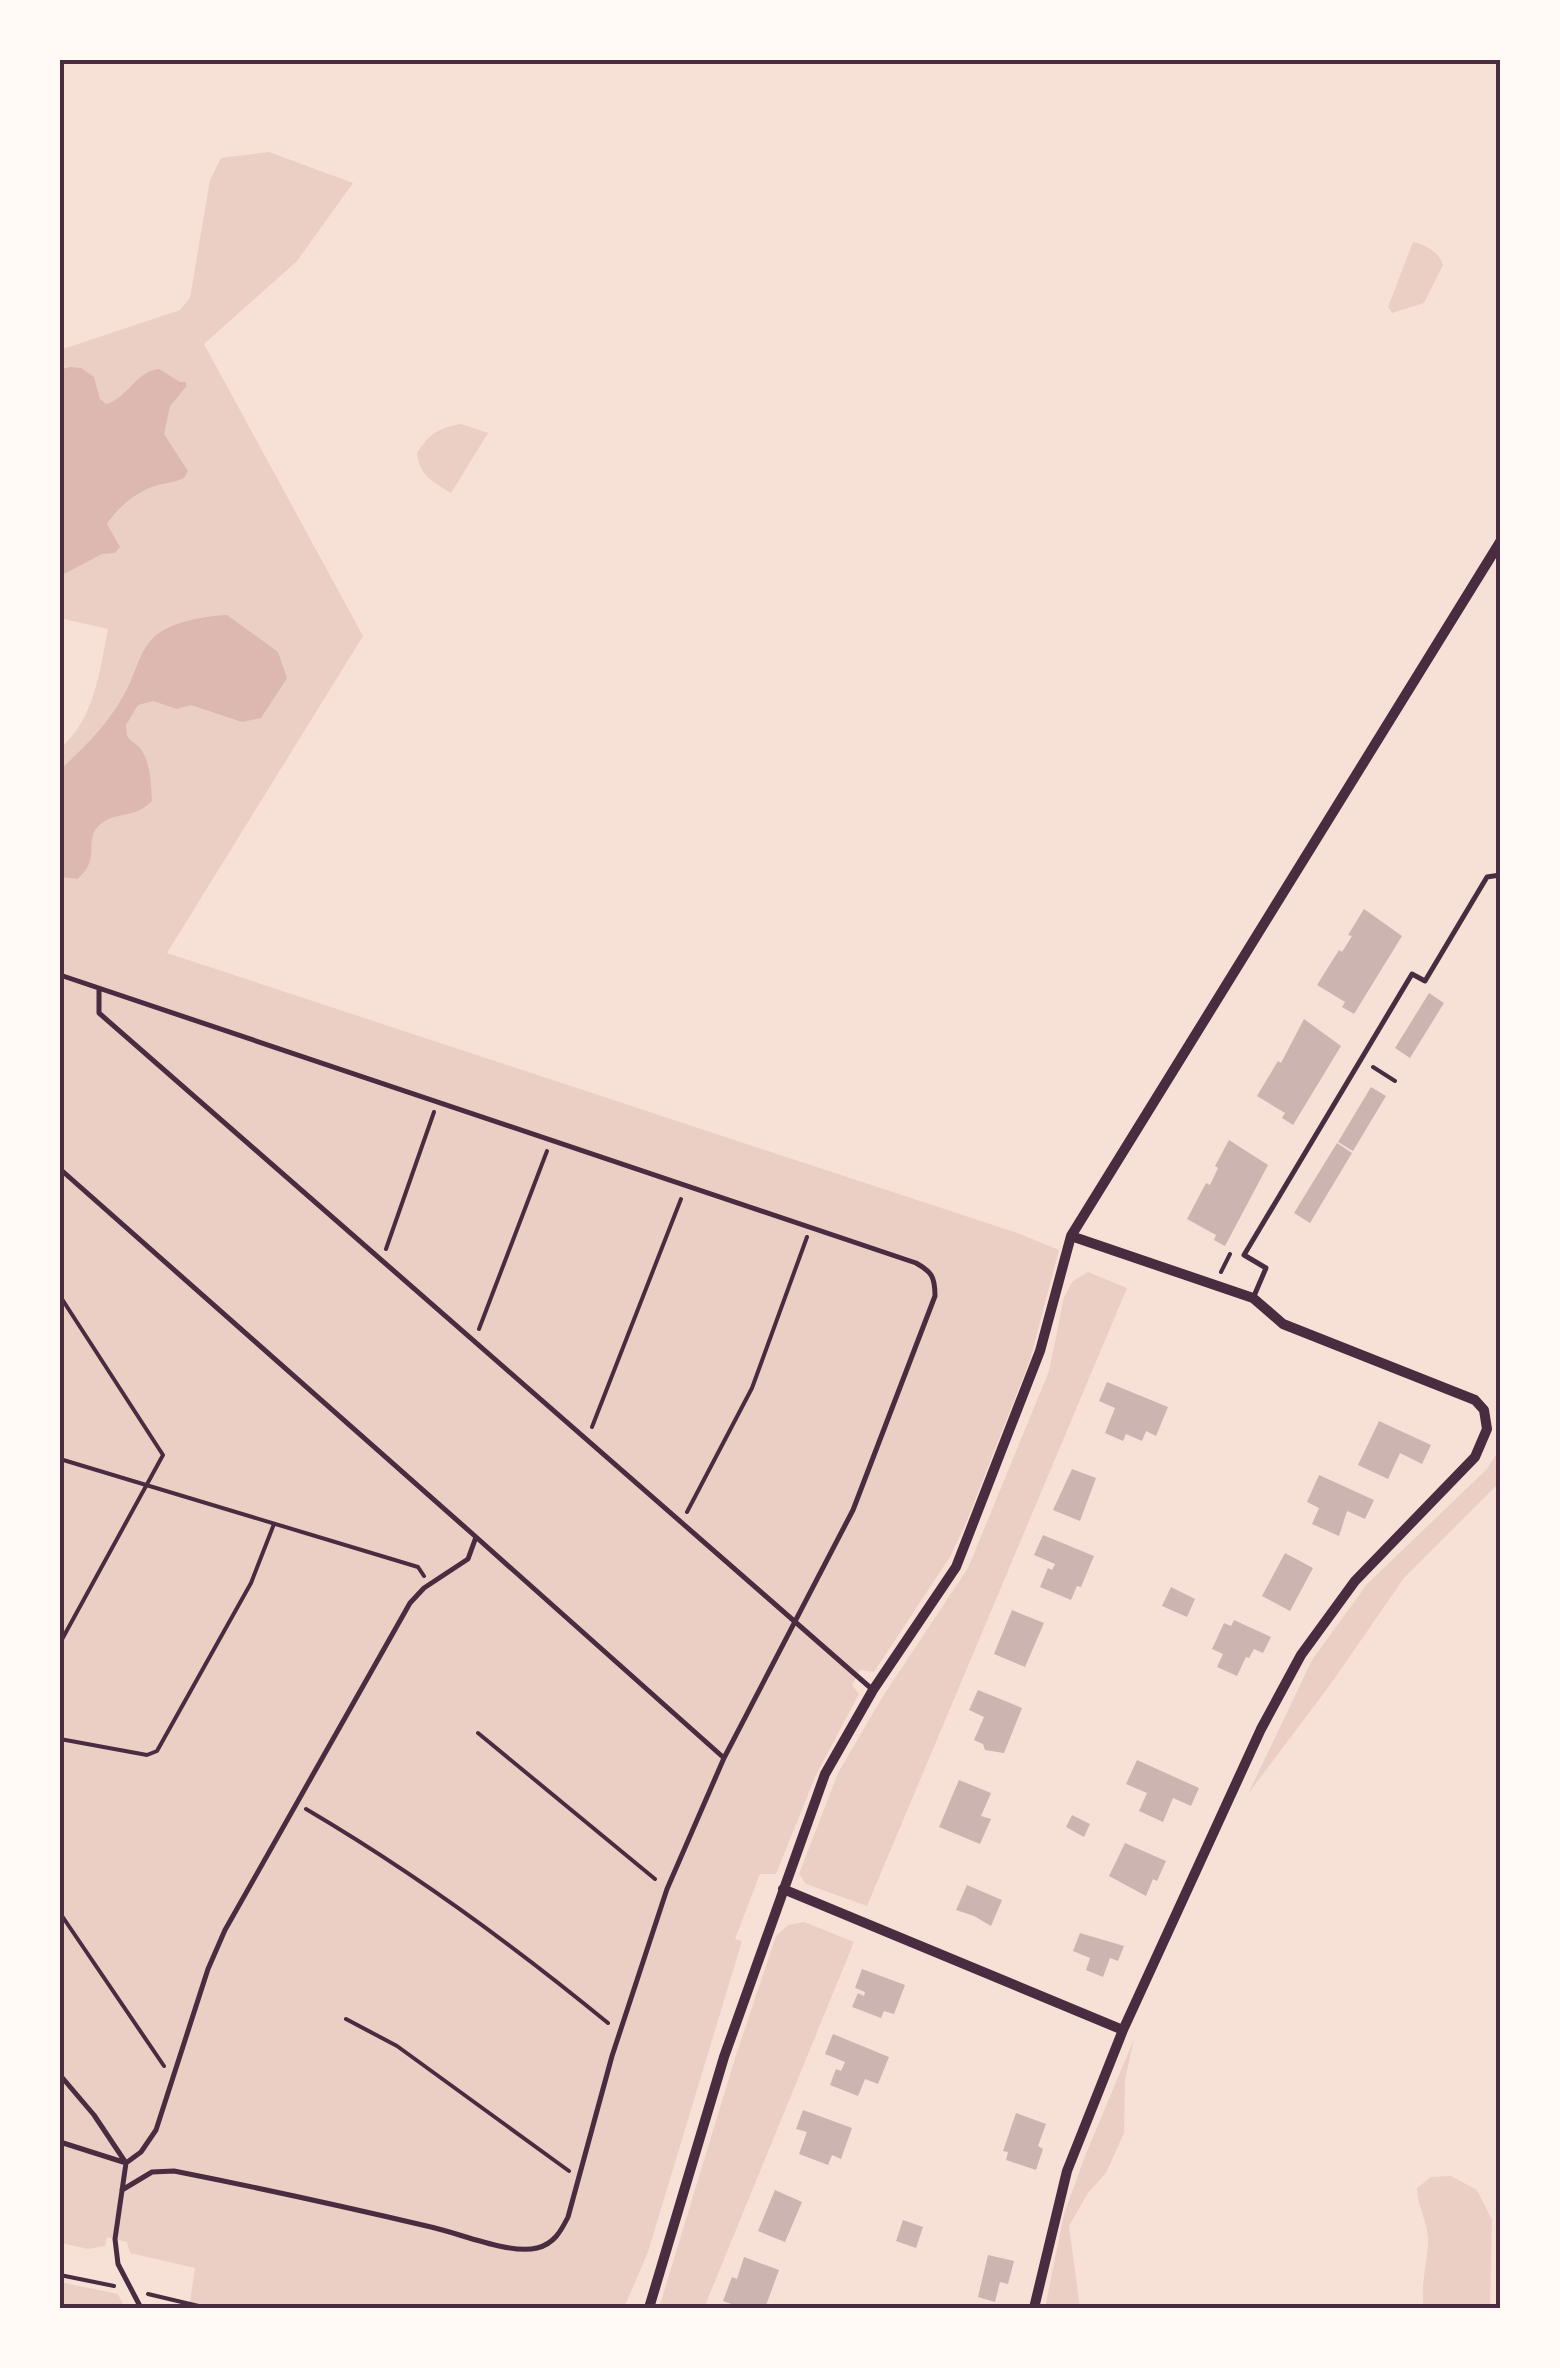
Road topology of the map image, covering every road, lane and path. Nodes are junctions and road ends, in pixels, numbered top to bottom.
1 (1500, 542) edge
2 (1500, 875) edge
3 (60, 976) edge
4 (99, 990) junction
5 (437, 1102) junction
6 (550, 1142) junction
7 (60, 1169) edge
8 (687, 1185) junction
9 (810, 1228) junction
10 (1071, 1236) junction
11 (381, 1262) junction
12 (60, 1296) edge
13 (1253, 1298) junction
14 (474, 1343) junction
15 (586, 1441) junction
16 (60, 1459) edge
17 (146, 1485) junction
18 (274, 1524) junction
19 (681, 1524) junction
20 (476, 1537) junction
21 (429, 1584) junction
22 (796, 1624) junction
23 (61, 1640) edge
24 (872, 1690) junction
25 (478, 1733) dead end
26 (60, 1740) edge
27 (724, 1758) junction
28 (298, 1804) junction
29 (666, 1889) junction
30 (782, 1890) junction
31 (60, 1912) edge
32 (346, 2019) dead end
33 (1123, 2030) junction
34 (619, 2032) junction
35 (60, 2074) edge
36 (173, 2081) junction
37 (60, 2142) edge
38 (126, 2163) junction
39 (577, 2177) junction
40 (122, 2190) junction
41 (60, 2276) edge
42 (132, 2290) junction
43 (140, 2308) edge
44 (207, 2308) edge
45 (649, 2308) edge
46 (1034, 2308) edge

1 - 10 street
2 - 13 lane
3 - 4 lane
4 - 5 lane
4 - 11 lane
5 - 6 lane
5 - 11 path
6 - 8 lane
6 - 14 path
7 - 20 lane
8 - 9 lane
8 - 15 path
9 - 19 path
9 - 22 lane
10 - 13 street
10 - 24 street
11 - 14 lane
12 - 17 path
13 - 33 street
14 - 15 lane
15 - 19 lane
16 - 17 path
17 - 18 path
17 - 23 path
18 - 21 path
18 - 26 path
19 - 22 lane
20 - 21 lane
20 - 27 lane
21 - 28 lane
22 - 24 lane
22 - 27 lane
24 - 30 street
25 - 29 path
27 - 29 lane
28 - 34 path
28 - 36 lane
29 - 34 lane
30 - 33 street
30 - 45 street
31 - 36 path
32 - 39 path
33 - 46 street
34 - 39 lane
35 - 38 lane
36 - 38 lane
37 - 38 lane
38 - 40 lane
39 - 40 lane
40 - 42 lane
41 - 42 path
42 - 43 lane
42 - 44 path

